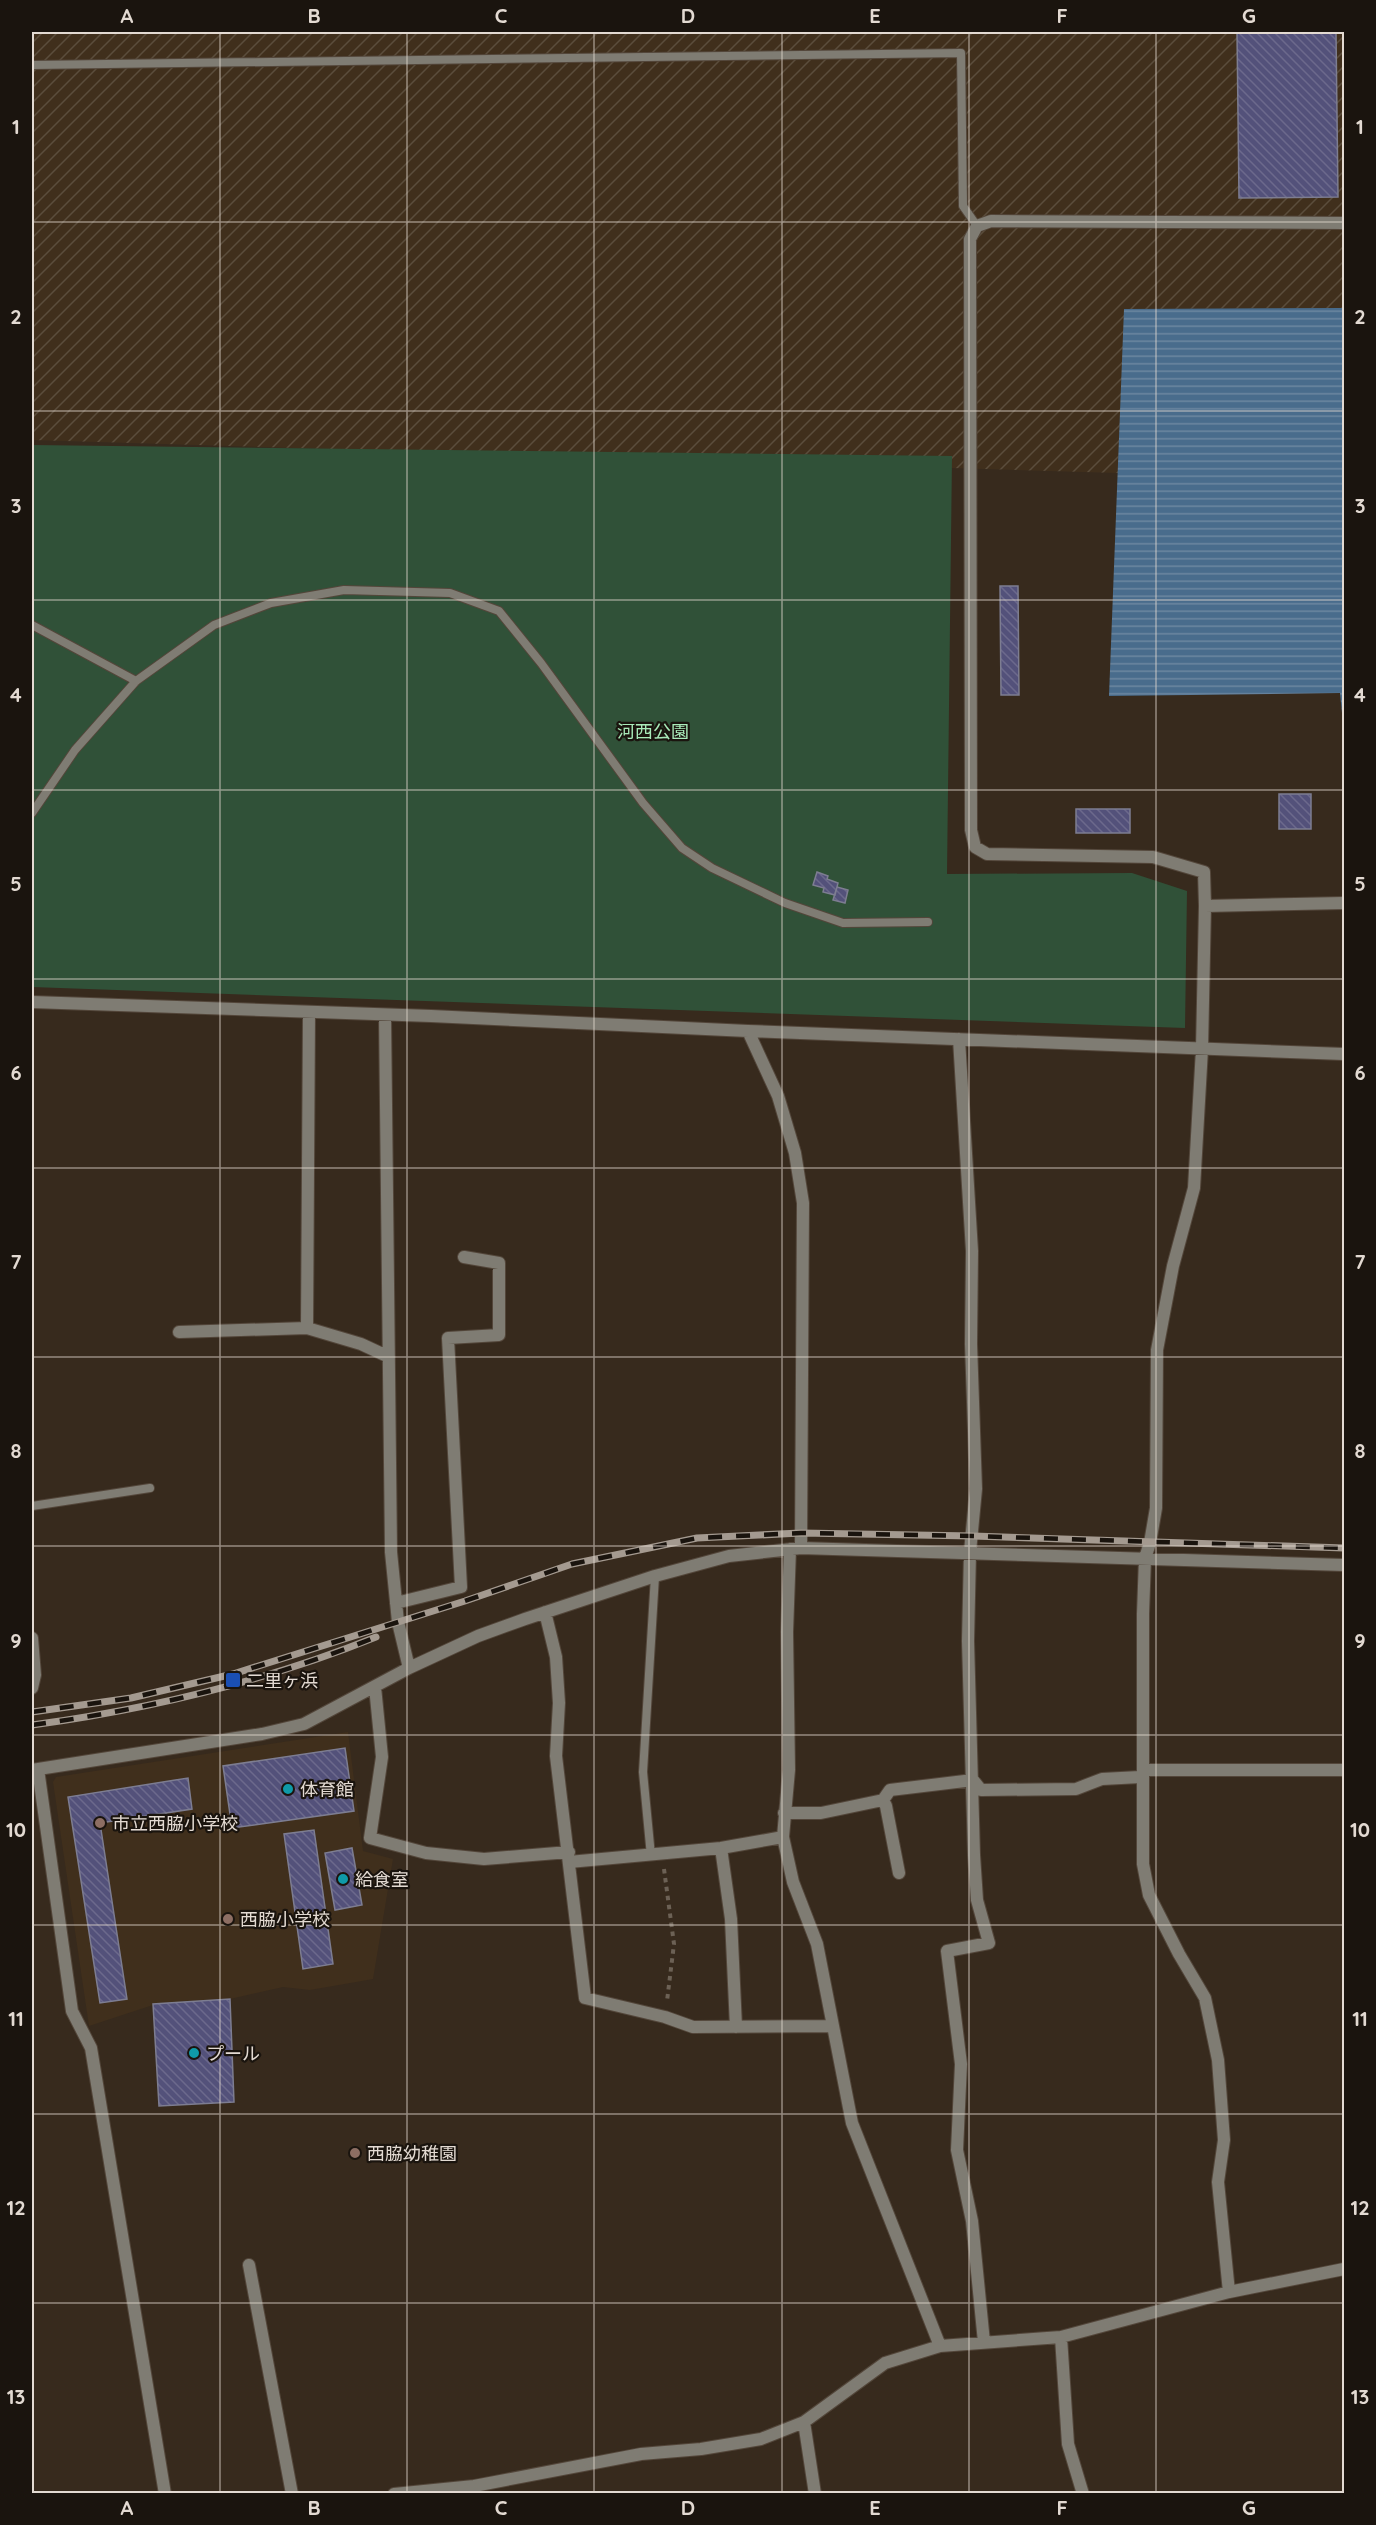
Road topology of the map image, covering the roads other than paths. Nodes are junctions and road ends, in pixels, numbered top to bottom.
1 (32, 65) edge
2 (1344, 223) edge
3 (977, 226) junction
4 (32, 625) edge
5 (136, 681) junction
6 (32, 813) edge
7 (1344, 903) edge
8 (1205, 906) junction
9 (928, 922) dead end
10 (32, 1002) edge
11 (309, 1012) junction
12 (385, 1015) junction
13 (748, 1032) junction
14 (959, 1039) junction
15 (1202, 1049) junction
16 (1344, 1054) edge
17 (464, 1257) dead end
18 (307, 1328) junction
19 (179, 1332) dead end
20 (389, 1358) junction
21 (150, 1488) dead end
22 (32, 1506) edge
23 (796, 1549) junction
24 (970, 1552) junction
25 (1145, 1558) junction
26 (1344, 1564) edge
27 (655, 1576) junction
28 (396, 1603) junction
29 (546, 1612) junction
30 (32, 1638) edge
31 (410, 1668) junction
32 (375, 1687) junction
33 (32, 1688) edge
34 (34, 1769) edge
35 (1144, 1770) junction
36 (1344, 1770) edge
37 (973, 1780) junction
38 (883, 1800) junction
39 (784, 1813) junction
40 (783, 1837) junction
41 (721, 1848) junction
42 (656, 1855) junction
43 (569, 1857) junction
44 (900, 1873) dead end
45 (832, 2026) junction
46 (736, 2027) junction
47 (249, 2265) dead end
48 (1344, 2269) edge
49 (1228, 2292) junction
50 (1061, 2337) junction
51 (984, 2342) junction
52 (940, 2346) junction
53 (804, 2422) junction
54 (447, 2491) edge
55 (165, 2493) edge
56 (292, 2493) edge
57 (394, 2493) edge
58 (815, 2493) edge
59 (1083, 2493) edge

1 - 3 lane
2 - 3 street
3 - 8 street
4 - 5 lane
5 - 6 lane
5 - 9 lane
7 - 8 street
8 - 15 street
10 - 11 street
11 - 12 street
11 - 18 street
12 - 13 street
12 - 20 street
13 - 14 street
13 - 23 street
14 - 15 street
14 - 24 street
15 - 16 street
15 - 25 street
17 - 28 street
18 - 19 street
18 - 20 street
20 - 28 street
21 - 22 lane
23 - 24 street
23 - 27 street
23 - 39 street
24 - 25 street
24 - 37 street
25 - 26 street
25 - 35 street
27 - 29 street
27 - 42 lane
28 - 31 street
29 - 31 street
29 - 43 street
30 - 33 street
31 - 32 street
32 - 34 street
32 - 43 street
34 - 55 street
35 - 36 street
35 - 37 street
35 - 49 street
37 - 38 street
37 - 51 street
38 - 39 street
38 - 44 street
39 - 40 street
40 - 41 street
40 - 45 street
41 - 42 street
41 - 46 street
42 - 43 street
43 - 46 street
45 - 46 street
45 - 52 street
47 - 56 street
48 - 49 street
49 - 50 street
50 - 51 street
50 - 59 street
51 - 52 street
52 - 53 street
53 - 54 street
53 - 58 street
54 - 57 street

